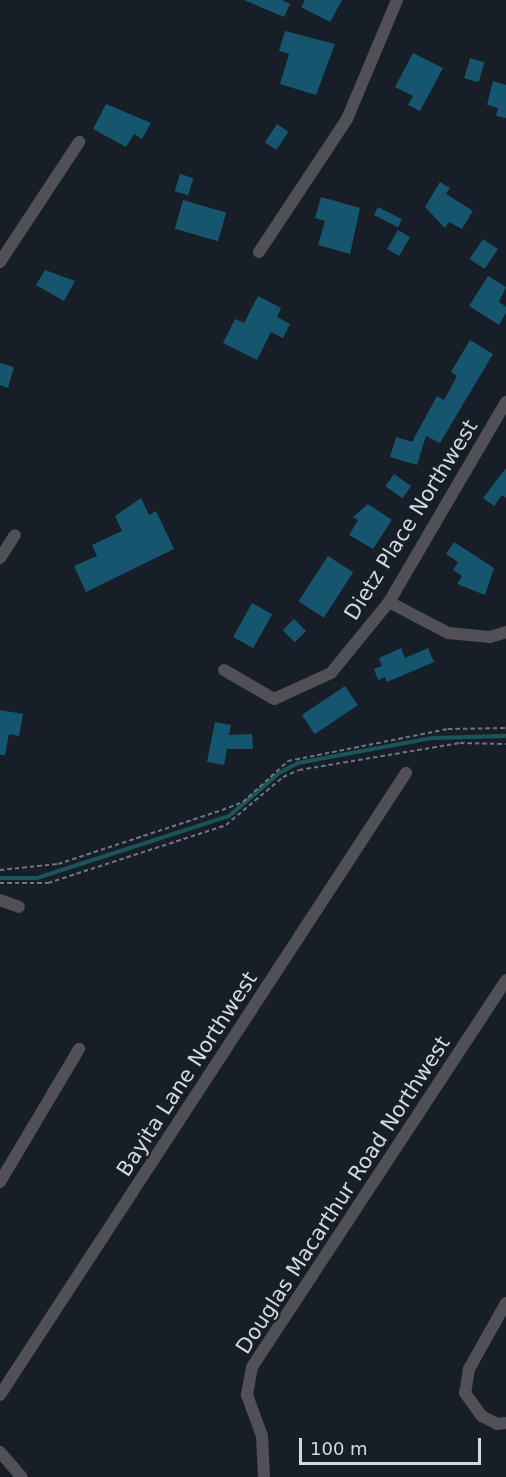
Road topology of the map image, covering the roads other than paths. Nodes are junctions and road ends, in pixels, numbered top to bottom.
1 (397, 0) edge
2 (79, 142) dead end
3 (259, 252) dead end
4 (0, 262) edge
5 (506, 402) edge
6 (15, 535) dead end
7 (0, 558) edge
8 (389, 602) junction
9 (506, 632) edge
10 (224, 670) dead end
11 (406, 772) dead end
12 (0, 900) edge
13 (19, 907) dead end
14 (506, 980) edge
15 (79, 1049) dead end
16 (0, 1182) edge
17 (506, 1303) edge
18 (0, 1395) edge
19 (506, 1423) edge
20 (0, 1452) edge
21 (22, 1477) edge
22 (264, 1477) edge

1 - 3 street
2 - 4 street
5 - 8 street, Dietz Place Northwest
6 - 7 street
8 - 9 street
8 - 10 street, Dietz Place Northwest
11 - 18 street, Bayita Lane Northwest
12 - 13 street
14 - 22 street, Douglas Macarthur Road Northwest
15 - 16 street
17 - 19 street
20 - 21 street

